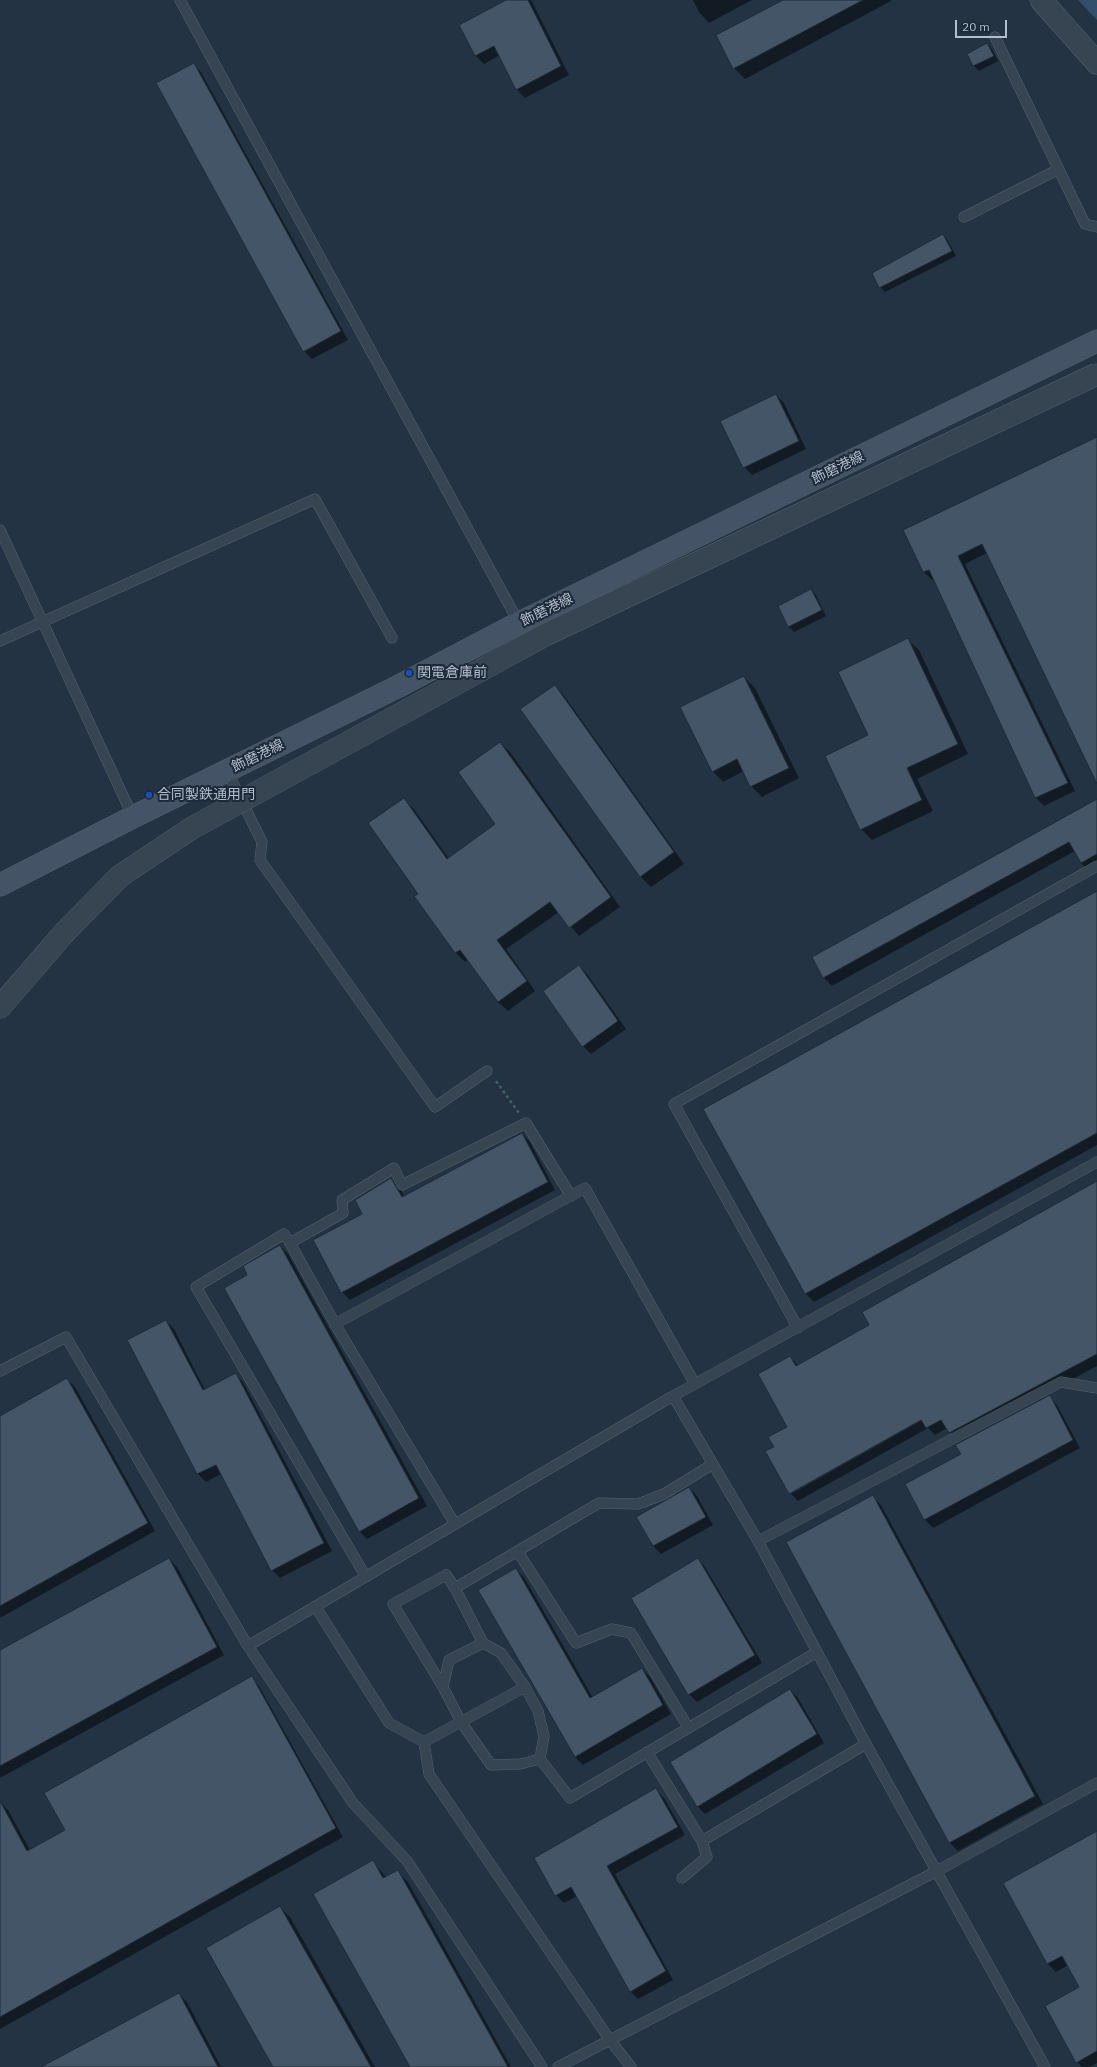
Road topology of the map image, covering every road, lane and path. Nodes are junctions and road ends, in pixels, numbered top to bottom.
1 (180, 0) edge
2 (1041, 0) edge
3 (995, 37) dead end
4 (1097, 63) edge
5 (1059, 169) junction
6 (964, 217) dead end
7 (1097, 227) edge
8 (1097, 341) edge
9 (1097, 374) edge
10 (0, 530) edge
11 (43, 623) junction
12 (519, 623) junction
13 (392, 638) dead end
14 (0, 641) edge
15 (227, 771) junction
16 (133, 817) junction
17 (1097, 866) edge
18 (0, 885) edge
19 (0, 1007) edge
20 (490, 1074) joint
21 (526, 1123) junction
22 (1097, 1162) edge
23 (571, 1196) junction
24 (290, 1243) junction
25 (334, 1324) junction
26 (798, 1328) junction
27 (0, 1371) edge
28 (695, 1384) junction
29 (1097, 1388) edge
30 (673, 1396) junction
31 (713, 1464) junction
32 (455, 1524) junction
33 (758, 1541) junction
34 (518, 1552) junction
35 (366, 1577) junction
36 (454, 1588) junction
37 (316, 1606) junction
38 (483, 1643) junction
39 (248, 1646) junction
40 (817, 1652) junction
41 (443, 1687) junction
42 (525, 1687) junction
43 (461, 1722) junction
44 (688, 1727) junction
45 (424, 1742) junction
46 (866, 1744) junction
47 (647, 1752) junction
48 (540, 1759) junction
49 (1097, 1783) edge
50 (702, 1841) junction
51 (937, 1871) junction
52 (682, 1878) dead end
53 (610, 2040) junction
54 (542, 2067) edge
55 (558, 2067) edge
56 (631, 2067) edge
57 (1045, 2067) edge

1 - 12 lane
2 - 4 street
3 - 5 lane
5 - 6 lane
5 - 7 lane
8 - 12 main road, 飾磨港線
9 - 19 street, bridge
10 - 11 lane
11 - 13 lane
11 - 14 lane
11 - 16 lane
12 - 15 main road, 飾磨港線
15 - 16 main road, 飾磨港線
15 - 20 lane
16 - 18 main road, 飾磨港線
17 - 26 lane
20 - 21 path
21 - 23 lane
21 - 24 lane
22 - 26 lane
23 - 25 lane
23 - 28 lane
24 - 25 lane
24 - 35 lane
25 - 32 lane
26 - 28 lane
27 - 39 lane
28 - 30 lane
29 - 33 lane
30 - 31 lane
30 - 32 lane
31 - 33 lane
31 - 34 lane
32 - 35 lane
33 - 40 lane
34 - 36 lane
34 - 44 lane
35 - 37 lane
36 - 38 lane
36 - 41 lane
37 - 39 lane
37 - 45 lane
38 - 41 lane
38 - 42 lane
39 - 54 lane
40 - 44 lane
40 - 46 lane
41 - 43 lane
42 - 43 lane
42 - 48 lane
43 - 45 lane
43 - 48 lane
44 - 47 lane
45 - 53 lane
46 - 50 lane
46 - 51 lane
47 - 48 lane
47 - 50 lane
49 - 51 lane
50 - 52 lane
51 - 53 lane
51 - 57 lane
53 - 55 lane
53 - 56 lane

